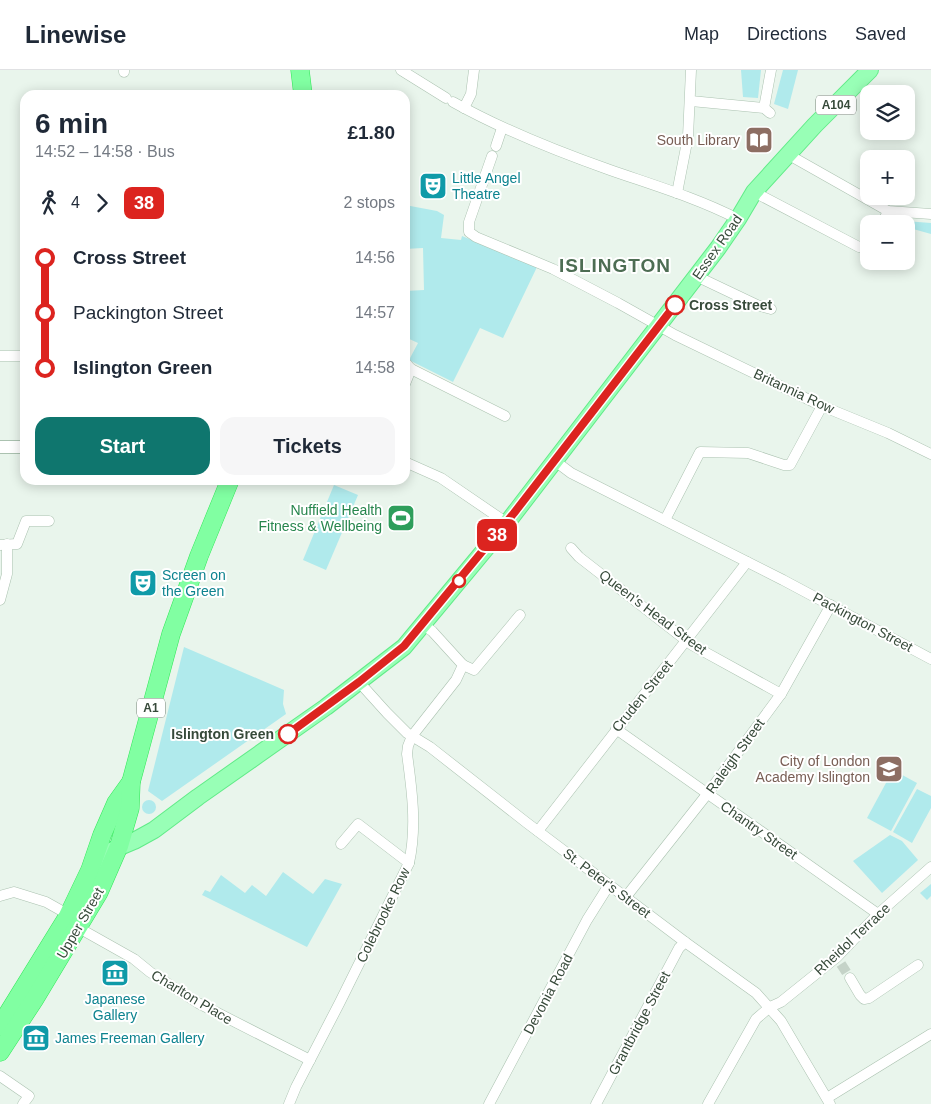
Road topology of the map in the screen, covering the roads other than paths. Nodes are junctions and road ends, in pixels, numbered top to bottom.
1 (300, 70) edge
2 (401, 70) edge
3 (474, 70) edge
4 (691, 70) edge
5 (771, 70) edge
6 (870, 70) edge
7 (302, 90) edge
8 (691, 101) junction
9 (464, 108) junction
10 (502, 128) junction
11 (789, 155) junction
12 (754, 192) junction
13 (677, 193) junction
14 (888, 211) junction
15 (931, 214) edge
16 (886, 215) edge
17 (738, 219) junction
18 (860, 245) edge
19 (696, 276) junction
20 (771, 309) dead end
21 (659, 326) junction
22 (0, 356) edge
23 (20, 356) edge
24 (410, 367) edge
25 (822, 406) junction
26 (505, 416) dead end
27 (0, 447) edge
28 (20, 447) edge
29 (931, 454) edge
30 (555, 461) junction
31 (410, 464) edge
32 (228, 485) edge
33 (665, 520) junction
34 (49, 521) dead end
35 (507, 523) junction
36 (4, 544) edge
37 (571, 548) dead end
38 (747, 562) junction
39 (0, 600) edge
40 (830, 605) junction
41 (520, 615) dead end
42 (423, 625) junction
43 (686, 641) junction
44 (931, 659) edge
45 (463, 665) junction
46 (359, 682) junction
47 (781, 694) junction
48 (616, 729) junction
49 (412, 736) junction
50 (131, 782) junction
51 (708, 793) junction
52 (538, 832) junction
53 (341, 844) dead end
54 (119, 846) junction
55 (409, 863) junction
56 (931, 866) edge
57 (90, 870) junction
58 (609, 885) junction
59 (0, 896) edge
60 (625, 898) junction
61 (878, 914) junction
62 (73, 921) junction
63 (685, 942) junction
64 (918, 965) dead end
65 (850, 978) tunnel mouth
66 (770, 1008) junction
67 (0, 1026) edge
68 (931, 1034) edge
69 (0, 1052) edge
70 (310, 1060) junction
71 (0, 1076) edge
72 (829, 1101) edge
73 (23, 1104) edge
74 (289, 1104) edge
75 (489, 1104) edge
76 (596, 1104) edge
77 (708, 1104) edge

1 - 7 highway
2 - 9 street
3 - 9 street
4 - 8 street
5 - 8 street
6 - 11 main road, Essex Road / A104
8 - 13 street
9 - 10 street
10 - 13 street
10 - 21 street, Britannia Row
11 - 12 main road, Essex Road / A104
11 - 14 street
12 - 17 main road, Essex Road / A104
12 - 18 street
13 - 17 street
14 - 15 street
14 - 16 street
17 - 19 main road, Essex Road / A104
19 - 20 street
19 - 21 main road, Essex Road / A104
21 - 25 street, Britannia Row
21 - 30 main road, Essex Road / A104
22 - 23 street
24 - 26 street
25 - 29 street, Britannia Row
25 - 33 street
27 - 28 street
30 - 33 street, Packington Street
30 - 35 main road, Essex Road / A104
31 - 35 street
32 - 50 highway, Upper Street / A1
33 - 38 street, Packington Street
34 - 36 street
35 - 42 main road, Essex Road / A104
36 - 39 street
37 - 43 street, Queen's Head Street
38 - 40 street, Packington Street
38 - 43 street, Cruden Street
40 - 44 street, Packington Street
40 - 47 street, Raleigh Street
41 - 45 street
42 - 45 street
42 - 46 main road, Essex Road / A104
43 - 47 street, Queen's Head Street
43 - 48 street, Cruden Street
45 - 49 street, Colebrooke Row
46 - 49 street, St. Peter's Street
46 - 54 main road, A104
47 - 51 street, Raleigh Street
48 - 51 street, Chantry Street
48 - 52 street, Cruden Street
49 - 52 street, St. Peter's Street
49 - 55 street, Colebrooke Row
50 - 54 highway, Upper Street / A1
50 - 57 highway, Upper Street / A1
51 - 60 street, Raleigh Street
51 - 61 street, Chantry Street
52 - 58 street, St. Peter's Street
53 - 55 street
54 - 57 main road, A104
54 - 62 highway, Upper Street / A1
55 - 70 street, Colebrooke Row
56 - 61 street, Rheidol Terrace
57 - 62 highway, Upper Street / A1
58 - 60 street, St. Peter's Street
58 - 75 street, Devonia Road
59 - 62 street, Charlton Place
60 - 63 street, St. Peter's Street
61 - 66 street, Rheidol Terrace
62 - 67 highway, Upper Street / A1
62 - 69 highway, Upper Street / A1
62 - 70 street, Charlton Place
63 - 66 street, St. Peter's Street
63 - 76 street, Grantbridge Street
64 - 65 street
66 - 72 street, St. Peter's Street
66 - 77 street, Rheidol Terrace
68 - 72 street
70 - 74 street, Colebrooke Row
71 - 73 street

